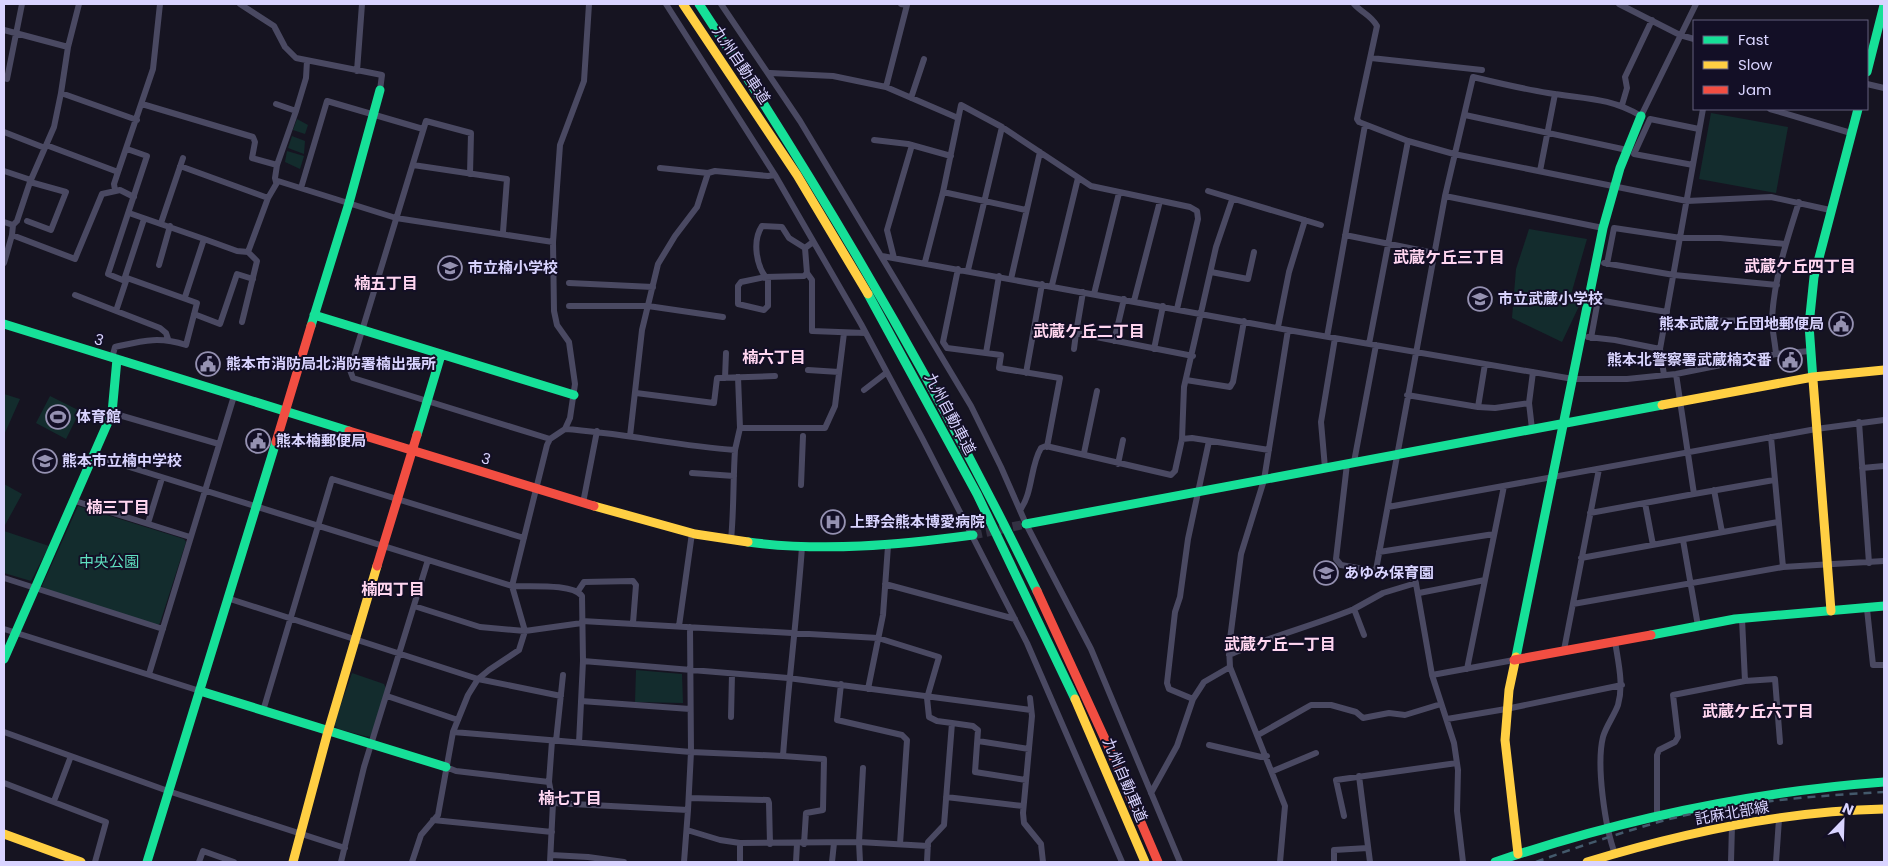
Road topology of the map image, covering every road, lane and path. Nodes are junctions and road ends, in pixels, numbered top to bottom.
1 (22, 4) edge
2 (79, 4) edge
3 (160, 4) edge
4 (240, 4) edge
5 (362, 4) edge
6 (588, 4) edge
7 (666, 4) edge
8 (683, 4) edge
9 (698, 4) edge
10 (721, 4) edge
11 (901, 4) edge
12 (1354, 4) edge
13 (1619, 4) edge
14 (1696, 4) edge
15 (1884, 5) edge
16 (1652, 20) junction
17 (4, 30) edge
18 (17, 33) junction
19 (1680, 35) junction
20 (1693, 39) edge
21 (68, 47) junction
22 (1371, 58) junction
23 (924, 59) dead end
24 (307, 61) junction
25 (1868, 68) edge
26 (357, 70) junction
27 (1482, 70) dead end
28 (770, 73) junction
29 (4, 78) edge
30 (1868, 84) edge
31 (886, 87) junction
32 (1884, 88) edge
33 (380, 90) joint
34 (61, 93) junction
35 (1555, 94) junction
36 (911, 98) junction
37 (142, 104) junction
38 (276, 104) dead end
39 (1622, 105) junction
40 (1703, 110) edge
41 (1774, 110) edge
42 (1858, 110) edge
43 (296, 111) junction
44 (375, 114) junction
45 (1465, 115) junction
46 (1641, 116) junction
47 (958, 118) junction
48 (137, 120) junction
49 (1365, 124) junction
50 (1002, 127) junction
51 (424, 129) junction
52 (1699, 129) junction
53 (4, 132) edge
54 (1548, 133) junction
55 (1851, 134) junction
56 (874, 140) dead end
57 (1408, 141) junction
58 (912, 145) junction
59 (45, 147) junction
60 (127, 149) junction
61 (1627, 150) junction
62 (1040, 152) junction
63 (1454, 154) junction
64 (951, 156) junction
65 (183, 158) dead end
66 (277, 165) junction
67 (413, 165) junction
68 (1693, 165) junction
69 (180, 166) junction
70 (660, 168) dead end
71 (4, 170) edge
72 (1540, 171) junction
73 (118, 172) junction
74 (708, 173) junction
75 (470, 174) junction
76 (775, 174) junction
77 (1078, 178) junction
78 (30, 181) junction
79 (276, 182) junction
80 (1614, 186) junction
81 (301, 188) junction
82 (115, 190) junction
83 (1208, 191) dead end
84 (943, 192) junction
85 (1119, 193) junction
86 (1445, 196) junction
87 (134, 197) junction
88 (268, 198) junction
89 (1232, 200) junction
90 (1160, 201) junction
91 (1687, 201) junction
92 (984, 202) junction
93 (1799, 202) junction
94 (349, 203) junction
95 (1026, 210) junction
96 (1830, 210) junction
97 (129, 213) junction
98 (396, 218) junction
99 (144, 219) junction
100 (1305, 220) junction
101 (27, 221) dead end
102 (4, 222) edge
103 (161, 222) junction
104 (1321, 224) dead end
105 (13, 225) junction
106 (170, 226) junction
107 (1603, 228) junction
108 (503, 232) junction
109 (12, 235) junction
110 (1345, 235) junction
111 (1681, 238) junction
112 (204, 239) junction
113 (553, 242) junction
114 (813, 242) junction
115 (1389, 244) junction
116 (1785, 244) junction
117 (805, 248) junction
118 (248, 252) junction
119 (1254, 252) dead end
120 (1434, 253) junction
121 (882, 256) junction
122 (894, 258) junction
123 (924, 262) junction
124 (4, 263) edge
125 (1602, 263) junction
126 (159, 265) dead end
127 (958, 269) junction
128 (968, 270) junction
129 (1211, 272) junction
130 (807, 273) junction
131 (1674, 275) junction
132 (765, 276) junction
133 (999, 276) junction
134 (1011, 278) junction
135 (253, 280) junction
136 (125, 281) junction
137 (569, 283) dead end
138 (1042, 284) junction
139 (1052, 285) junction
140 (1777, 285) junction
141 (653, 287) junction
142 (1083, 292) junction
143 (1094, 294) junction
144 (75, 295) dead end
145 (185, 297) junction
146 (1124, 299) junction
147 (1134, 301) junction
148 (569, 306) dead end
149 (648, 306) junction
150 (1163, 306) junction
151 (1177, 309) junction
152 (116, 311) junction
153 (1667, 312) junction
154 (194, 314) junction
155 (1201, 314) junction
156 (314, 315) junction
157 (723, 316) dead end
158 (1772, 320) junction
159 (1244, 321) junction
160 (242, 322) dead end
161 (4, 324) edge
162 (1665, 325) junction
163 (1278, 327) junction
164 (362, 329) junction
165 (1288, 330) junction
166 (844, 333) junction
167 (865, 333) junction
168 (1076, 333) junction
169 (1326, 337) junction
170 (1586, 337) junction
171 (1335, 338) junction
172 (168, 339) junction
173 (1114, 341) junction
174 (1372, 345) junction
175 (1074, 349) dead end
176 (1154, 349) junction
177 (1660, 349) junction
178 (1810, 351) junction
179 (1415, 352) junction
180 (986, 353) junction
181 (726, 354) dead end
182 (1776, 354) junction
183 (441, 356) junction
184 (1193, 356) junction
185 (114, 359) junction
186 (1485, 364) junction
187 (808, 370) dead end
188 (1884, 370) edge
189 (839, 372) junction
190 (1533, 372) junction
191 (886, 373) junction
192 (1026, 373) junction
193 (1676, 374) junction
194 (1664, 375) junction
195 (775, 376) dead end
196 (738, 377) junction
197 (1813, 377) junction
198 (725, 378) junction
199 (1573, 379) junction
200 (1186, 380) junction
201 (864, 390) dead end
202 (1097, 391) dead end
203 (636, 394) junction
204 (574, 395) junction
205 (1407, 395) junction
206 (234, 396) junction
207 (428, 400) junction
208 (1680, 402) junction
209 (1529, 403) junction
210 (1478, 407) junction
211 (284, 410) junction
212 (112, 413) junction
213 (1884, 420) edge
214 (1859, 422) junction
215 (1562, 424) junction
216 (740, 428) junction
217 (566, 429) junction
218 (1532, 429) junction
219 (1816, 429) junction
220 (597, 431) junction
221 (630, 436) junction
222 (803, 436) dead end
223 (1771, 437) junction
224 (550, 439) junction
225 (1182, 439) junction
226 (1123, 440) dead end
227 (1210, 441) junction
228 (219, 444) junction
229 (1047, 447) junction
230 (735, 450) junction
231 (1269, 450) junction
232 (412, 451) junction
233 (1688, 452) junction
234 (1084, 454) junction
235 (1398, 454) junction
236 (94, 456) junction
237 (1350, 463) junction
238 (1118, 464) junction
239 (1884, 466) edge
240 (1325, 468) junction
241 (1862, 468) junction
242 (1599, 469) junction
243 (692, 473) dead end
244 (734, 476) junction
245 (162, 478) junction
246 (1553, 478) junction
247 (1264, 480) junction
248 (1774, 480) junction
249 (801, 485) dead end
250 (1504, 486) junction
251 (536, 489) junction
252 (1714, 490) junction
253 (204, 491) junction
254 (1199, 492) junction
255 (1694, 494) junction
256 (397, 499) junction
257 (75, 501) junction
258 (583, 503) junction
259 (1645, 503) junction
260 (255, 506) junction
261 (1388, 507) junction
262 (1020, 510) junction
263 (1590, 513) junction
264 (1778, 522) junction
265 (148, 524) junction
266 (1026, 524) junction
267 (319, 525) junction
268 (1722, 532) junction
269 (692, 533) junction
270 (1494, 534) junction
271 (973, 535) junction
272 (190, 536) junction
273 (524, 538) junction
274 (731, 540) junction
275 (1682, 540) junction
276 (1653, 545) junction
277 (382, 546) junction
278 (888, 546) junction
279 (802, 547) junction
280 (1379, 552) junction
281 (1581, 558) junction
282 (428, 560) junction
283 (1884, 561) edge
284 (1869, 562) junction
285 (1828, 566) junction
286 (1783, 567) junction
287 (1376, 570) junction
288 (4, 578) edge
289 (1485, 580) junction
290 (1691, 582) junction
291 (1416, 583) junction
292 (885, 584) junction
293 (512, 586) junction
294 (35, 588) junction
295 (578, 590) junction
296 (1419, 593) junction
297 (228, 598) junction
298 (1573, 604) junction
299 (414, 606) junction
300 (1884, 606) edge
301 (1354, 609) junction
302 (1867, 609) junction
303 (1831, 611) junction
304 (291, 618) junction
305 (1015, 619) junction
306 (1742, 619) junction
307 (582, 622) junction
308 (633, 623) junction
309 (680, 626) junction
310 (1698, 626) junction
311 (690, 627) junction
312 (4, 629) edge
313 (163, 629) junction
314 (525, 631) junction
315 (16, 633) junction
316 (796, 634) junction
317 (1364, 635) dead end
318 (354, 638) junction
319 (878, 638) junction
320 (1615, 641) junction
321 (1564, 650) junction
322 (400, 652) junction
323 (1229, 655) junction
324 (4, 659) edge
325 (1514, 660) junction
326 (583, 661) junction
327 (1884, 665) edge
328 (1230, 667) junction
329 (1467, 669) junction
330 (690, 672) junction
331 (149, 674) junction
332 (732, 674) junction
333 (563, 675) dead end
334 (1432, 675) junction
335 (788, 678) junction
336 (478, 679) junction
337 (1745, 681) junction
338 (841, 684) junction
339 (1622, 685) junction
340 (868, 689) junction
341 (200, 691) junction
342 (387, 696) junction
343 (561, 696) junction
344 (927, 698) junction
345 (1030, 698) dead end
346 (1193, 698) junction
347 (581, 701) junction
348 (1441, 704) junction
349 (690, 709) junction
350 (1506, 709) junction
351 (263, 710) junction
352 (1031, 710) junction
353 (731, 718) dead end
354 (1447, 719) junction
355 (458, 720) junction
356 (952, 723) junction
357 (326, 730) junction
358 (4, 732) edge
359 (453, 732) junction
360 (1258, 735) junction
361 (978, 740) junction
362 (554, 741) junction
363 (1780, 742) dead end
364 (579, 743) junction
365 (372, 744) junction
366 (1209, 745) dead end
367 (1029, 749) junction
368 (690, 752) junction
369 (1316, 753) dead end
370 (71, 756) junction
371 (782, 756) junction
372 (1267, 756) junction
373 (1457, 763) junction
374 (446, 767) junction
375 (863, 768) dead end
376 (1273, 771) junction
377 (1358, 776) junction
378 (1026, 780) junction
379 (549, 782) junction
380 (1884, 782) edge
381 (4, 783) edge
382 (168, 791) junction
383 (1151, 793) junction
384 (946, 797) junction
385 (688, 798) junction
386 (54, 801) junction
387 (553, 802) junction
388 (1023, 806) junction
389 (1884, 809) edge
390 (688, 810) junction
391 (1657, 815) junction
392 (1344, 816) dead end
393 (1779, 819) junction
394 (433, 820) junction
395 (1732, 825) junction
396 (1607, 828) junction
397 (687, 830) junction
398 (552, 832) junction
399 (4, 834) edge
400 (300, 834) junction
401 (834, 842) junction
402 (859, 842) junction
403 (740, 843) junction
404 (770, 844) junction
405 (801, 844) junction
406 (900, 844) junction
407 (928, 846) junction
408 (345, 848) junction
409 (1368, 848) junction
410 (1518, 854) junction
411 (1616, 854) junction
412 (550, 855) junction
413 (588, 859) edge
414 (1598, 861) edge
415 (81, 862) edge
416 (95, 862) edge
417 (147, 862) edge
418 (199, 862) edge
419 (234, 862) edge
420 (293, 862) edge
421 (341, 862) edge
422 (412, 862) edge
423 (550, 862) edge
424 (624, 862) edge
425 (684, 862) edge
426 (740, 862) edge
427 (796, 862) edge
428 (832, 862) edge
429 (860, 862) edge
430 (927, 862) edge
431 (1043, 862) edge
432 (1122, 862) edge
433 (1145, 862) edge
434 (1158, 862) edge
435 (1180, 862) edge
436 (1280, 862) edge
437 (1334, 862) edge
438 (1370, 862) edge
439 (1463, 862) edge
440 (1495, 862) edge
441 (1587, 862) edge
442 (1731, 862) edge
443 (1776, 862) edge

1 - 18 street
2 - 21 street
3 - 37 street
4 - 24 street
5 - 26 street
6 - 113 street
7 - 76 street
8 - 433 main road, 九州自動車道
9 - 434 main road, 九州自動車道
10 - 28 street
11 - 31 street
12 - 22 street
13 - 16 street
14 - 19 street
15 - 25 main road
16 - 19 street
16 - 39 street
17 - 18 street
18 - 21 street
18 - 29 street
19 - 20 street
19 - 46 street
21 - 34 street
22 - 27 street
22 - 49 street
23 - 36 street
24 - 26 street
24 - 43 street
26 - 33 street
28 - 31 street
28 - 121 street
30 - 32 street
31 - 36 street
33 - 44 main road
34 - 48 street
34 - 59 street
35 - 39 street
35 - 45 street
35 - 54 street
36 - 47 street
37 - 48 street
37 - 66 street
38 - 43 street
39 - 46 street
40 - 52 street
41 - 55 street
42 - 55 main road
43 - 66 street
44 - 51 street
44 - 81 street
44 - 94 main road
45 - 54 street
45 - 63 street
46 - 61 main road
47 - 50 street
47 - 64 street
48 - 60 street
49 - 57 street
49 - 110 street
50 - 62 street
50 - 92 street
51 - 67 street
51 - 75 street
52 - 68 street
52 - 68 street
53 - 59 street
54 - 61 street
54 - 72 street
55 - 96 main road
56 - 58 street
57 - 63 street
57 - 115 street
58 - 64 street
58 - 122 street
59 - 73 street
59 - 78 street
60 - 73 street
60 - 87 street
61 - 80 main road
62 - 77 street
62 - 95 street
63 - 72 street
63 - 86 street
64 - 84 street
65 - 69 street
66 - 79 street
67 - 75 street
67 - 98 street
68 - 91 street
69 - 88 street
69 - 103 street
70 - 74 street
71 - 78 street
72 - 80 street
73 - 82 street
74 - 76 street
74 - 141 street
75 - 108 street
76 - 114 street
77 - 85 street
77 - 139 street
78 - 101 street
78 - 105 street
79 - 81 street
79 - 88 street
80 - 91 street
80 - 107 main road
81 - 94 street
82 - 87 street
82 - 109 street
83 - 89 street
84 - 92 street
84 - 123 street
85 - 90 street
85 - 143 street
86 - 107 street
86 - 120 street
87 - 97 street
88 - 118 street
89 - 100 street
89 - 129 street
90 - 147 street
90 - 151 street
91 - 93 street
91 - 111 street
92 - 95 street
92 - 128 street
93 - 96 street
93 - 116 street
94 - 98 street
94 - 156 main road
95 - 134 street
96 - 178 main road
97 - 99 street
97 - 136 street
98 - 108 street
98 - 164 street
99 - 103 street
99 - 136 street
100 - 104 street
100 - 163 street
102 - 105 street
103 - 106 street
105 - 109 street
106 - 112 street
106 - 126 street
107 - 125 main road
108 - 113 street
109 - 124 street
110 - 115 street
110 - 169 street
111 - 116 street
111 - 125 street
111 - 131 street
112 - 118 street
112 - 145 street
113 - 204 street
114 - 117 street
114 - 167 street
115 - 120 street
115 - 174 street
116 - 140 street
117 - 130 street
117 - 132 street
118 - 135 street
119 - 129 street
120 - 179 street
121 - 122 street
121 - 262 street
122 - 123 street
123 - 127 street
125 - 131 street
125 - 170 main road
127 - 128 street
127 - 180 street
128 - 133 street
129 - 155 street
130 - 132 street
130 - 166 street
131 - 140 street
131 - 153 street
132 - 132 street
133 - 134 street
133 - 180 street
134 - 138 street
135 - 154 street
135 - 160 street
136 - 145 street
136 - 152 street
137 - 141 street
138 - 139 street
138 - 192 street
139 - 142 street
140 - 158 street
141 - 149 street
142 - 143 street
142 - 168 street
143 - 146 street
144 - 152 street
145 - 154 street
146 - 147 street
146 - 173 street
147 - 150 street
148 - 149 street
149 - 157 street
149 - 203 street
150 - 151 street
150 - 176 street
151 - 155 street
152 - 172 street
153 - 162 street
153 - 170 street
154 - 172 street
155 - 159 street
155 - 184 street
156 - 164 main road
156 - 211 main road
158 - 162 street
158 - 182 street
159 - 163 street
159 - 200 street
161 - 185 main road, 3
162 - 177 street
163 - 165 street
164 - 183 main road
164 - 207 street
165 - 169 street
165 - 231 street
166 - 167 street
166 - 189 street
167 - 191 street
168 - 173 street
168 - 175 street
169 - 171 street
170 - 177 street
170 - 199 main road
171 - 174 street
171 - 240 street
172 - 185 street
173 - 176 street
174 - 179 street
174 - 237 street
176 - 184 street
177 - 194 street
178 - 182 street
178 - 197 main road
179 - 186 street
179 - 205 street
180 - 192 street
181 - 198 street
182 - 193 street
183 - 204 main road
183 - 207 main road
184 - 200 street
185 - 206 main road, 3
185 - 212 main road
186 - 190 street
186 - 210 street
187 - 189 street
188 - 197 main road
189 - 216 street
190 - 199 street
190 - 209 street
191 - 201 street
191 - 271 street
192 - 229 street
193 - 194 street
193 - 208 street
194 - 199 street
195 - 196 street
196 - 198 street
196 - 216 street
197 - 208 main road
197 - 219 main road
198 - 203 street
199 - 215 main road
200 - 225 street
202 - 234 street
203 - 221 street
204 - 217 street
205 - 210 street
205 - 235 street
206 - 211 main road, 3
206 - 228 street
207 - 224 street
207 - 232 main road
208 - 215 main road
208 - 233 street
209 - 210 street
209 - 218 street
211 - 232 main road, 3
211 - 260 main road
212 - 228 street
212 - 236 main road
213 - 214 street
214 - 219 street
214 - 241 street
215 - 218 main road
215 - 246 main road
216 - 230 street
217 - 220 street
217 - 224 street
218 - 235 main road
219 - 223 street
219 - 285 main road
220 - 221 street
220 - 258 street
221 - 230 street
222 - 249 street
223 - 233 street
223 - 248 street
224 - 251 street
225 - 227 street
225 - 238 street
226 - 238 street
227 - 231 street
227 - 254 street
228 - 253 street
229 - 234 street
229 - 262 street
230 - 244 street
231 - 247 street
232 - 251 main road, 3
232 - 256 main road
233 - 242 street
233 - 255 street
234 - 238 street
235 - 237 main road
235 - 261 street
236 - 245 street
236 - 257 main road
237 - 240 main road
237 - 287 street
239 - 241 street
240 - 247 main road
241 - 284 street
242 - 246 street
242 - 263 street
243 - 244 street
244 - 274 street
245 - 253 street
245 - 265 street
246 - 250 street
246 - 325 main road
247 - 254 main road
247 - 323 street
248 - 252 street
248 - 264 street
250 - 261 street
250 - 270 street
251 - 258 main road, 3
251 - 273 street
252 - 255 street
252 - 268 street
253 - 260 street
253 - 272 street
254 - 266 main road
254 - 346 street
255 - 259 street
256 - 267 street
256 - 273 street
256 - 277 main road
257 - 265 street
257 - 294 main road
258 - 269 main road, 3
259 - 263 street
259 - 276 street
260 - 267 street
260 - 297 main road
261 - 280 street
262 - 266 street
263 - 281 street
264 - 268 street
264 - 286 street
265 - 272 street
266 - 383 street
267 - 277 street
267 - 304 street
268 - 275 street
269 - 274 main road, 3
269 - 309 street
270 - 280 street
270 - 289 street
271 - 278 main road, 3
271 - 305 street
272 - 313 street
273 - 293 street
274 - 279 main road, 3
275 - 276 street
275 - 290 street
276 - 281 street
277 - 282 street
277 - 318 main road
278 - 279 main road, 3
278 - 292 street
279 - 316 street
280 - 287 street
281 - 298 street
282 - 293 street
282 - 299 street
283 - 284 street
284 - 285 street
285 - 286 street
285 - 303 main road
286 - 290 street
287 - 291 street
288 - 294 street
289 - 296 street
289 - 329 street
290 - 298 street
290 - 310 street
291 - 296 street
291 - 301 street
292 - 305 street
292 - 319 street
293 - 295 street
293 - 314 street
294 - 313 street
294 - 315 main road
295 - 307 street
295 - 308 street
296 - 334 street
297 - 304 street
297 - 341 main road
298 - 321 street
299 - 314 street
299 - 322 street
300 - 302 main road
301 - 317 street
301 - 323 street
302 - 303 main road
302 - 327 street
303 - 306 main road
304 - 318 street
304 - 351 street
305 - 432 street
306 - 310 main road
306 - 337 street
307 - 308 street
307 - 314 street
307 - 326 street
308 - 309 street
309 - 311 street
310 - 320 main road
311 - 316 street
311 - 330 street
312 - 315 street
313 - 331 street
314 - 336 street
315 - 324 main road
315 - 331 street
316 - 319 street
316 - 335 street
318 - 322 street
318 - 357 main road
319 - 340 street
319 - 344 street
320 - 321 main road
320 - 339 street
321 - 325 main road
322 - 336 street
322 - 342 street
323 - 328 street
325 - 329 street
325 - 350 main road
326 - 330 street
326 - 347 street
328 - 346 street
328 - 360 street
329 - 334 street
330 - 332 street
330 - 349 street
331 - 341 street
332 - 335 street
332 - 353 street
333 - 343 street
334 - 348 street
335 - 338 street
335 - 371 street
336 - 343 street
336 - 355 street
337 - 363 street
337 - 391 street
338 - 340 street
338 - 406 street
339 - 350 street
339 - 396 street
340 - 344 street
341 - 351 main road
341 - 382 main road
342 - 355 street
342 - 365 street
343 - 362 street
344 - 352 street
344 - 356 street
345 - 352 street
346 - 383 street
347 - 349 street
347 - 364 street
348 - 354 street
348 - 360 street
349 - 368 street
350 - 354 street
350 - 410 main road
351 - 357 main road
352 - 367 street
354 - 373 street
355 - 359 street
356 - 361 street
356 - 384 street
357 - 365 main road
357 - 400 main road
358 - 370 street
359 - 362 street
359 - 374 street
360 - 372 street
361 - 367 street
361 - 378 street
362 - 364 street
362 - 379 street
364 - 368 street
365 - 374 main road
365 - 408 street
366 - 372 street
367 - 378 street
368 - 371 street
368 - 385 street
369 - 376 street
370 - 382 street
370 - 386 street
371 - 405 street
372 - 376 street
373 - 377 street
373 - 439 street
374 - 379 street
374 - 394 street
375 - 402 street
376 - 436 street
377 - 392 street
377 - 409 street
378 - 388 street
379 - 387 street
380 - 391 main road
381 - 386 street
382 - 400 street
382 - 417 main road
383 - 435 street
384 - 388 street
384 - 407 street
385 - 390 street
385 - 404 street
386 - 416 street
387 - 390 street
387 - 398 street
388 - 431 street
389 - 393 main road, 託麻北部線
390 - 397 street
391 - 396 main road
393 - 395 main road, 託麻北部線
393 - 443 street
394 - 398 street
394 - 422 street
395 - 411 main road, 託麻北部線
395 - 442 street
396 - 410 main road
396 - 411 street
397 - 403 street
397 - 425 street
398 - 412 street
399 - 415 main road
400 - 408 street
400 - 420 main road
401 - 402 street
401 - 405 street
401 - 428 street
402 - 406 street
402 - 429 street
403 - 404 street
403 - 426 street
404 - 405 street
405 - 427 street
406 - 407 street
407 - 430 street
408 - 421 street
409 - 437 street
409 - 438 street
410 - 440 main road
411 - 414 main road, 託麻北部線
412 - 413 street
412 - 423 street
413 - 424 street
414 - 441 main road, 託麻北部線
418 - 419 street

